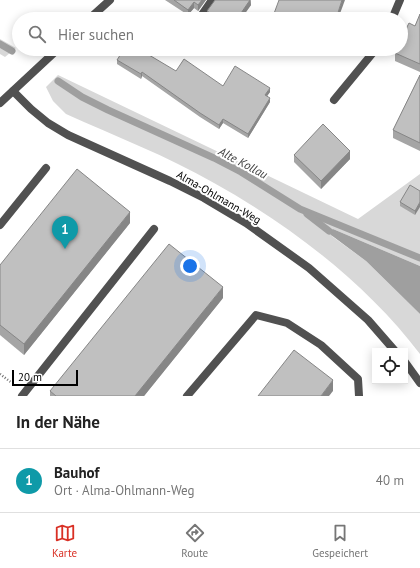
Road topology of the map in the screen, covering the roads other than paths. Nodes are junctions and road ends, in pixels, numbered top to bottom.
1 (110, 0) edge
2 (212, 0) edge
3 (400, 0) edge
4 (97, 12) edge
5 (204, 12) edge
6 (395, 12) edge
7 (50, 56) edge
8 (370, 56) edge
9 (13, 91) junction
10 (334, 100) dead end
11 (0, 103) edge
12 (46, 168) dead end
13 (0, 226) edge
14 (154, 229) dead end
15 (392, 348) edge
16 (408, 366) edge
17 (420, 383) edge
18 (22, 396) edge
19 (187, 396) edge
20 (360, 396) edge

1 - 4 street
2 - 5 street
3 - 6 street
7 - 9 street
8 - 10 street
9 - 11 street
9 - 15 street, Alma-Ohlmann-Weg
12 - 13 street
14 - 18 street
16 - 17 street
19 - 20 street

